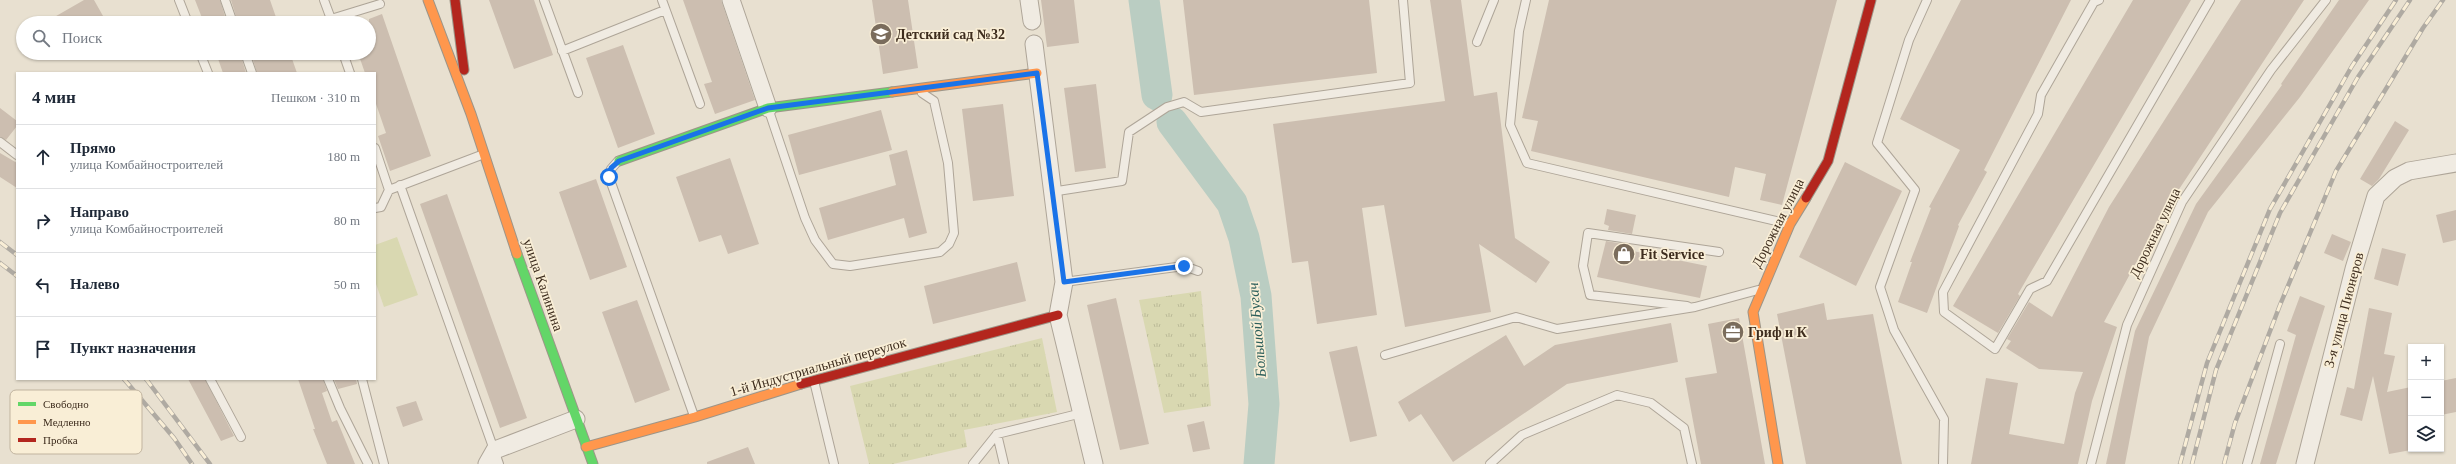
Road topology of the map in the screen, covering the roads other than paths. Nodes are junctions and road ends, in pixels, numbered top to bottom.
1 (179, 0) edge
2 (225, 0) edge
3 (324, 0) edge
4 (428, 0) edge
5 (455, 0) edge
6 (544, 0) edge
7 (662, 0) edge
8 (731, 0) edge
9 (1029, 0) edge
10 (1403, 0) edge
11 (1494, 0) edge
12 (1526, 0) edge
13 (1871, 0) edge
14 (1927, 0) edge
15 (2099, 0) edge
16 (2210, 0) edge
17 (2326, 0) edge
18 (380, 4) dead end
19 (665, 10) junction
20 (185, 16) edge
21 (231, 16) edge
22 (330, 16) edge
23 (346, 16) edge
24 (1032, 21) dead end
25 (428, 29) dead end
26 (1476, 42) dead end
27 (1034, 44) dead end
28 (562, 51) junction
29 (203, 60) edge
30 (247, 60) edge
31 (345, 60) edge
32 (208, 72) edge
33 (252, 72) edge
34 (350, 72) edge
35 (1037, 73) junction
36 (916, 89) junction
37 (578, 93) dead end
38 (700, 104) dead end
39 (768, 108) junction
40 (471, 114) junction
41 (0, 142) edge
42 (376, 151) edge
43 (16, 154) edge
44 (485, 154) junction
45 (619, 161) joint
46 (2456, 163) edge
47 (400, 186) junction
48 (389, 190) junction
49 (1051, 192) junction
50 (376, 208) edge
51 (1790, 224) junction
52 (1719, 252) dead end
53 (1198, 271) dead end
54 (1064, 282) junction
55 (1761, 289) junction
56 (1696, 307) junction
57 (1058, 315) junction
58 (2280, 344) dead end
59 (1385, 355) dead end
60 (211, 380) edge
61 (328, 380) edge
62 (362, 380) edge
63 (814, 380) junction
64 (1082, 413) junction
65 (695, 417) junction
66 (576, 419) junction
67 (997, 434) junction
68 (241, 437) dead end
69 (586, 447) junction
70 (494, 459) edge
71 (368, 464) edge
72 (384, 464) edge
73 (593, 464) edge
74 (834, 464) edge
75 (973, 464) edge
76 (1004, 464) edge
77 (1094, 464) edge
78 (1490, 464) edge
79 (1692, 464) edge
80 (1778, 464) edge
81 (1943, 464) edge
82 (2091, 464) edge
83 (2247, 464) edge
84 (2305, 464) edge

1 - 20 lane
2 - 21 lane
3 - 22 lane
4 - 40 street, улица Калинина
5 - 40 street, улица Калинина
6 - 28 lane
7 - 19 lane
8 - 39 street
9 - 24 street
10 - 49 lane
11 - 26 lane
12 - 51 lane
13 - 51 street, Дорожная улица
14 - 81 lane
15 - 16 lane
17 - 82 lane, Дорожная улица
18 - 23 lane
19 - 28 lane
19 - 38 lane
25 - 40 street, улица Калинина
27 - 35 street
28 - 37 lane
29 - 32 lane
30 - 33 lane
31 - 34 lane
35 - 36 street
35 - 49 street
36 - 39 street
36 - 39 lane
39 - 45 street
40 - 44 street, улица Калинина
41 - 43 lane
42 - 48 lane
44 - 47 lane
44 - 66 street, улица Калинина
45 - 65 lane
46 - 84 street, 3-я улица Пионеров
47 - 48 lane
47 - 70 lane
48 - 50 lane
49 - 54 street
51 - 55 street, Дорожная улица
52 - 56 lane
53 - 54 lane
54 - 57 street
55 - 56 lane
55 - 80 street, Дорожная улица
56 - 59 lane
57 - 63 street, 1-й Индустриальный переулок
57 - 64 street
58 - 83 lane
60 - 68 lane
61 - 71 lane
62 - 72 lane
63 - 65 street, 1-й Индустриальный переулок
63 - 74 lane
64 - 67 lane
64 - 77 street
65 - 69 street, 1-й Индустриальный переулок
66 - 69 street, улица Калинина
66 - 70 street
67 - 75 lane
67 - 76 lane
69 - 73 street, улица Калинина
78 - 79 lane

